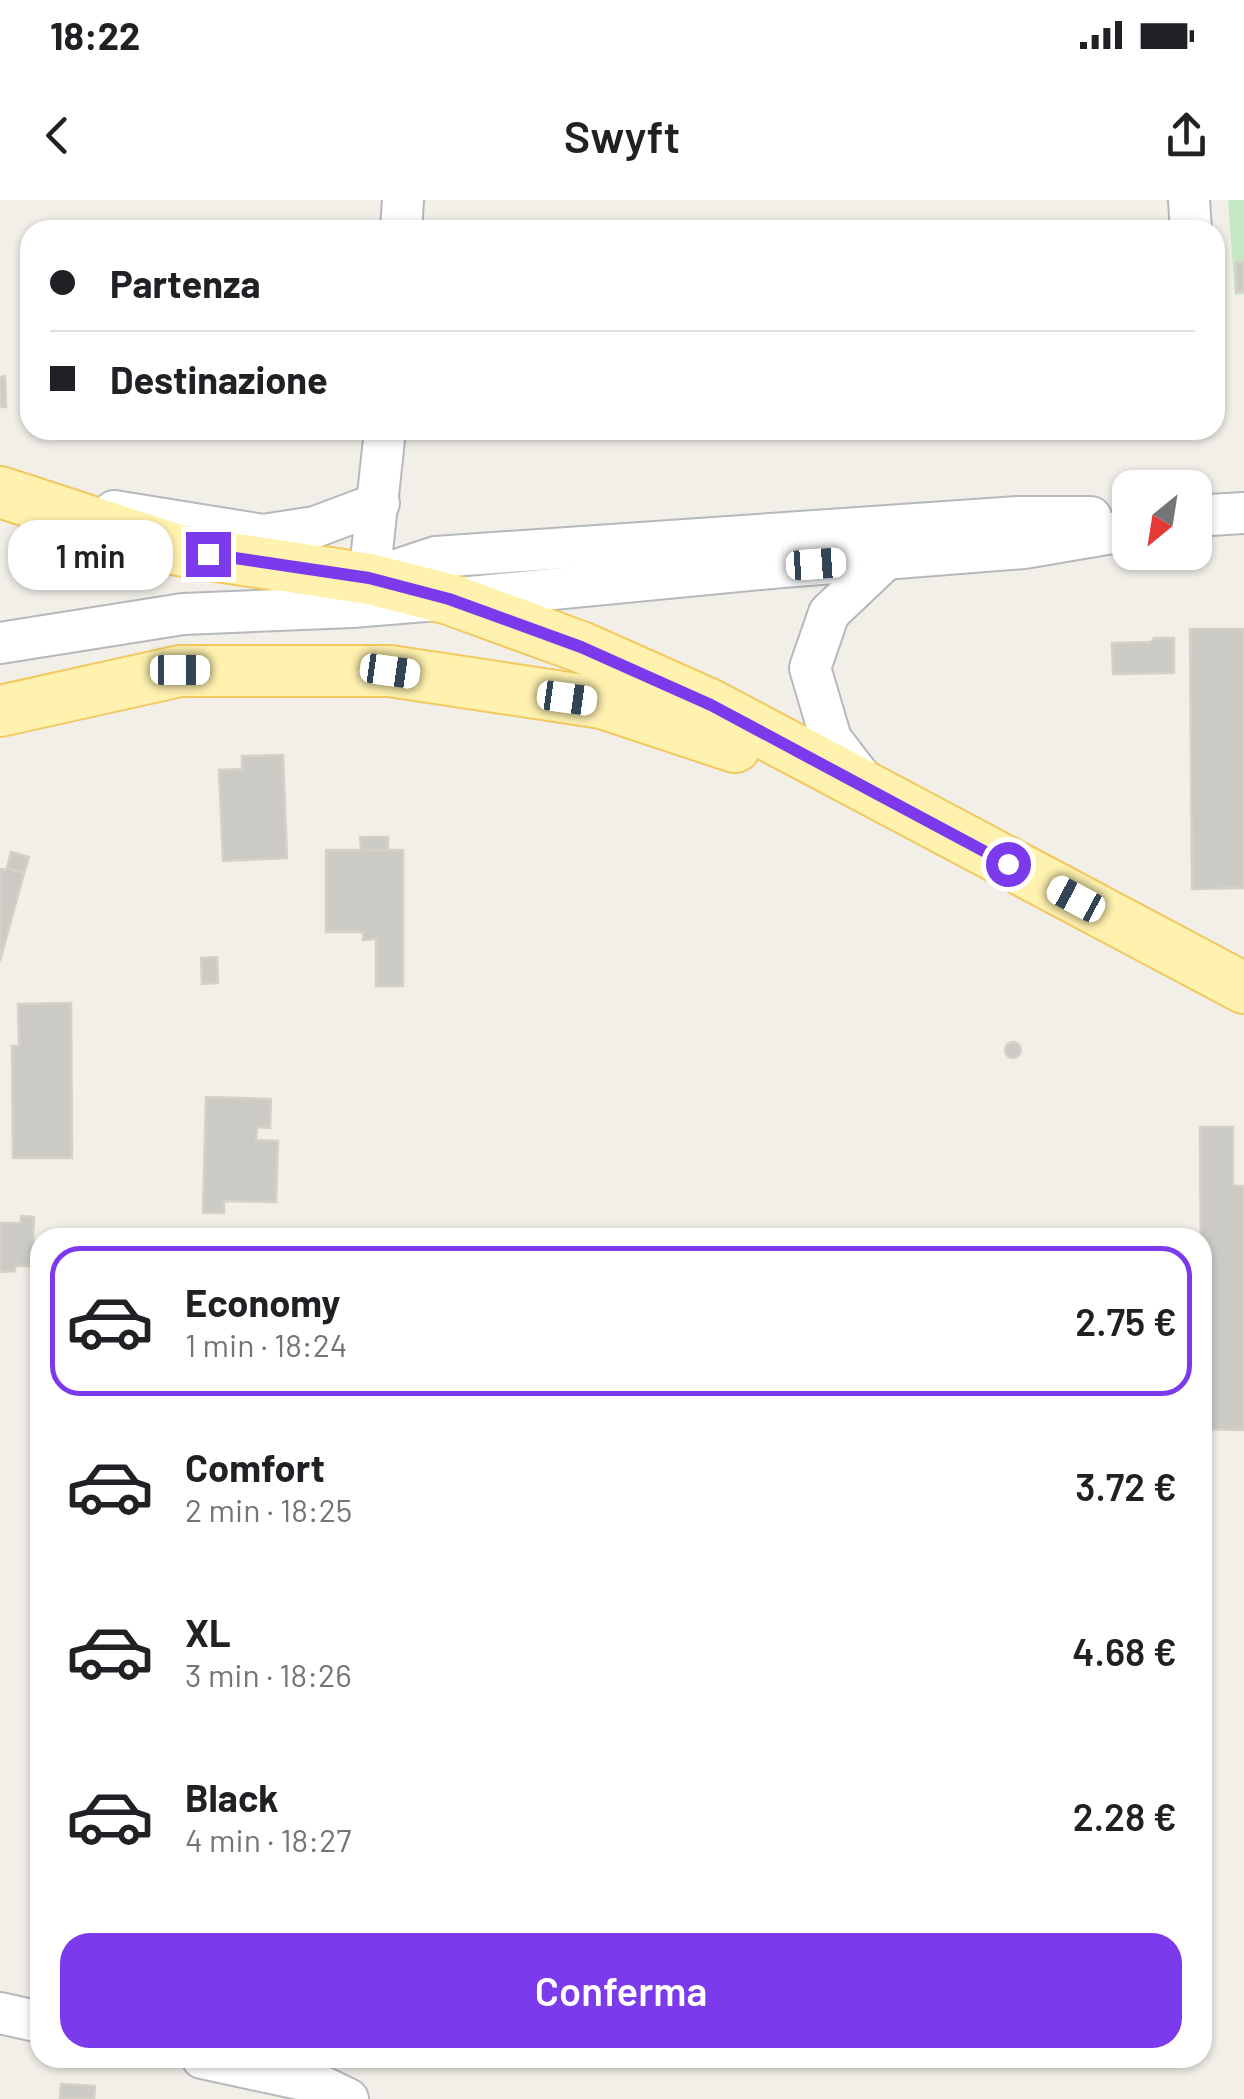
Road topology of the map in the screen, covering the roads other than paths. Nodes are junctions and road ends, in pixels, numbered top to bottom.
1 (384, 440) edge
2 (4, 492) edge
3 (378, 503) junction
4 (1244, 513) edge
5 (1212, 516) edge
6 (1112, 518) edge
7 (1112, 533) edge
8 (886, 559) junction
9 (369, 578) junction
10 (449, 599) junction
11 (0, 644) edge
12 (0, 710) edge
13 (873, 792) junction
14 (1244, 988) edge
15 (0, 2013) edge
16 (30, 2020) edge
17 (248, 2068) edge
18 (348, 2099) edge

1 - 3 street
2 - 3 street
2 - 9 main road
3 - 9 street
4 - 5 street
6 - 9 street
7 - 8 street
8 - 10 street
8 - 13 street
9 - 10 main road
10 - 11 street
10 - 13 main road
12 - 13 main road
13 - 14 main road
15 - 16 street
17 - 18 street

